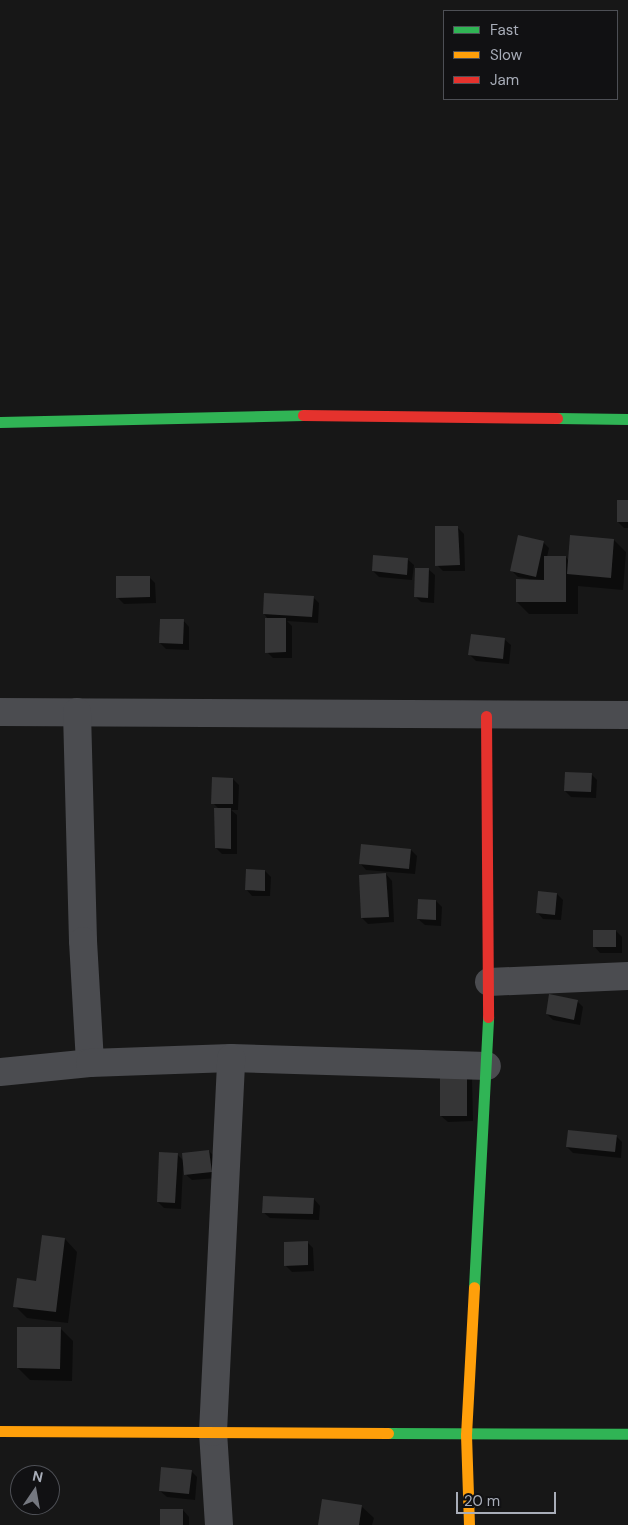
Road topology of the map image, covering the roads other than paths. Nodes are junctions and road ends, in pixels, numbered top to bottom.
1 (628, 419) edge
2 (0, 422) edge
3 (0, 712) edge
4 (77, 712) junction
5 (486, 716) junction
6 (628, 716) edge
7 (628, 976) edge
8 (489, 982) junction
9 (231, 1058) junction
10 (90, 1063) junction
11 (488, 1066) junction
12 (0, 1072) edge
13 (0, 1431) edge
14 (213, 1432) junction
15 (628, 1434) edge
16 (466, 1435) junction
17 (219, 1525) edge
18 (469, 1525) edge

1 - 2 street
3 - 4 street
4 - 5 street
4 - 10 street
5 - 6 street
5 - 8 street
7 - 8 street
8 - 11 street
9 - 10 street
9 - 11 street
9 - 14 street
10 - 12 street
11 - 16 street
13 - 14 street
14 - 16 street
14 - 17 street
15 - 16 street
16 - 18 street

